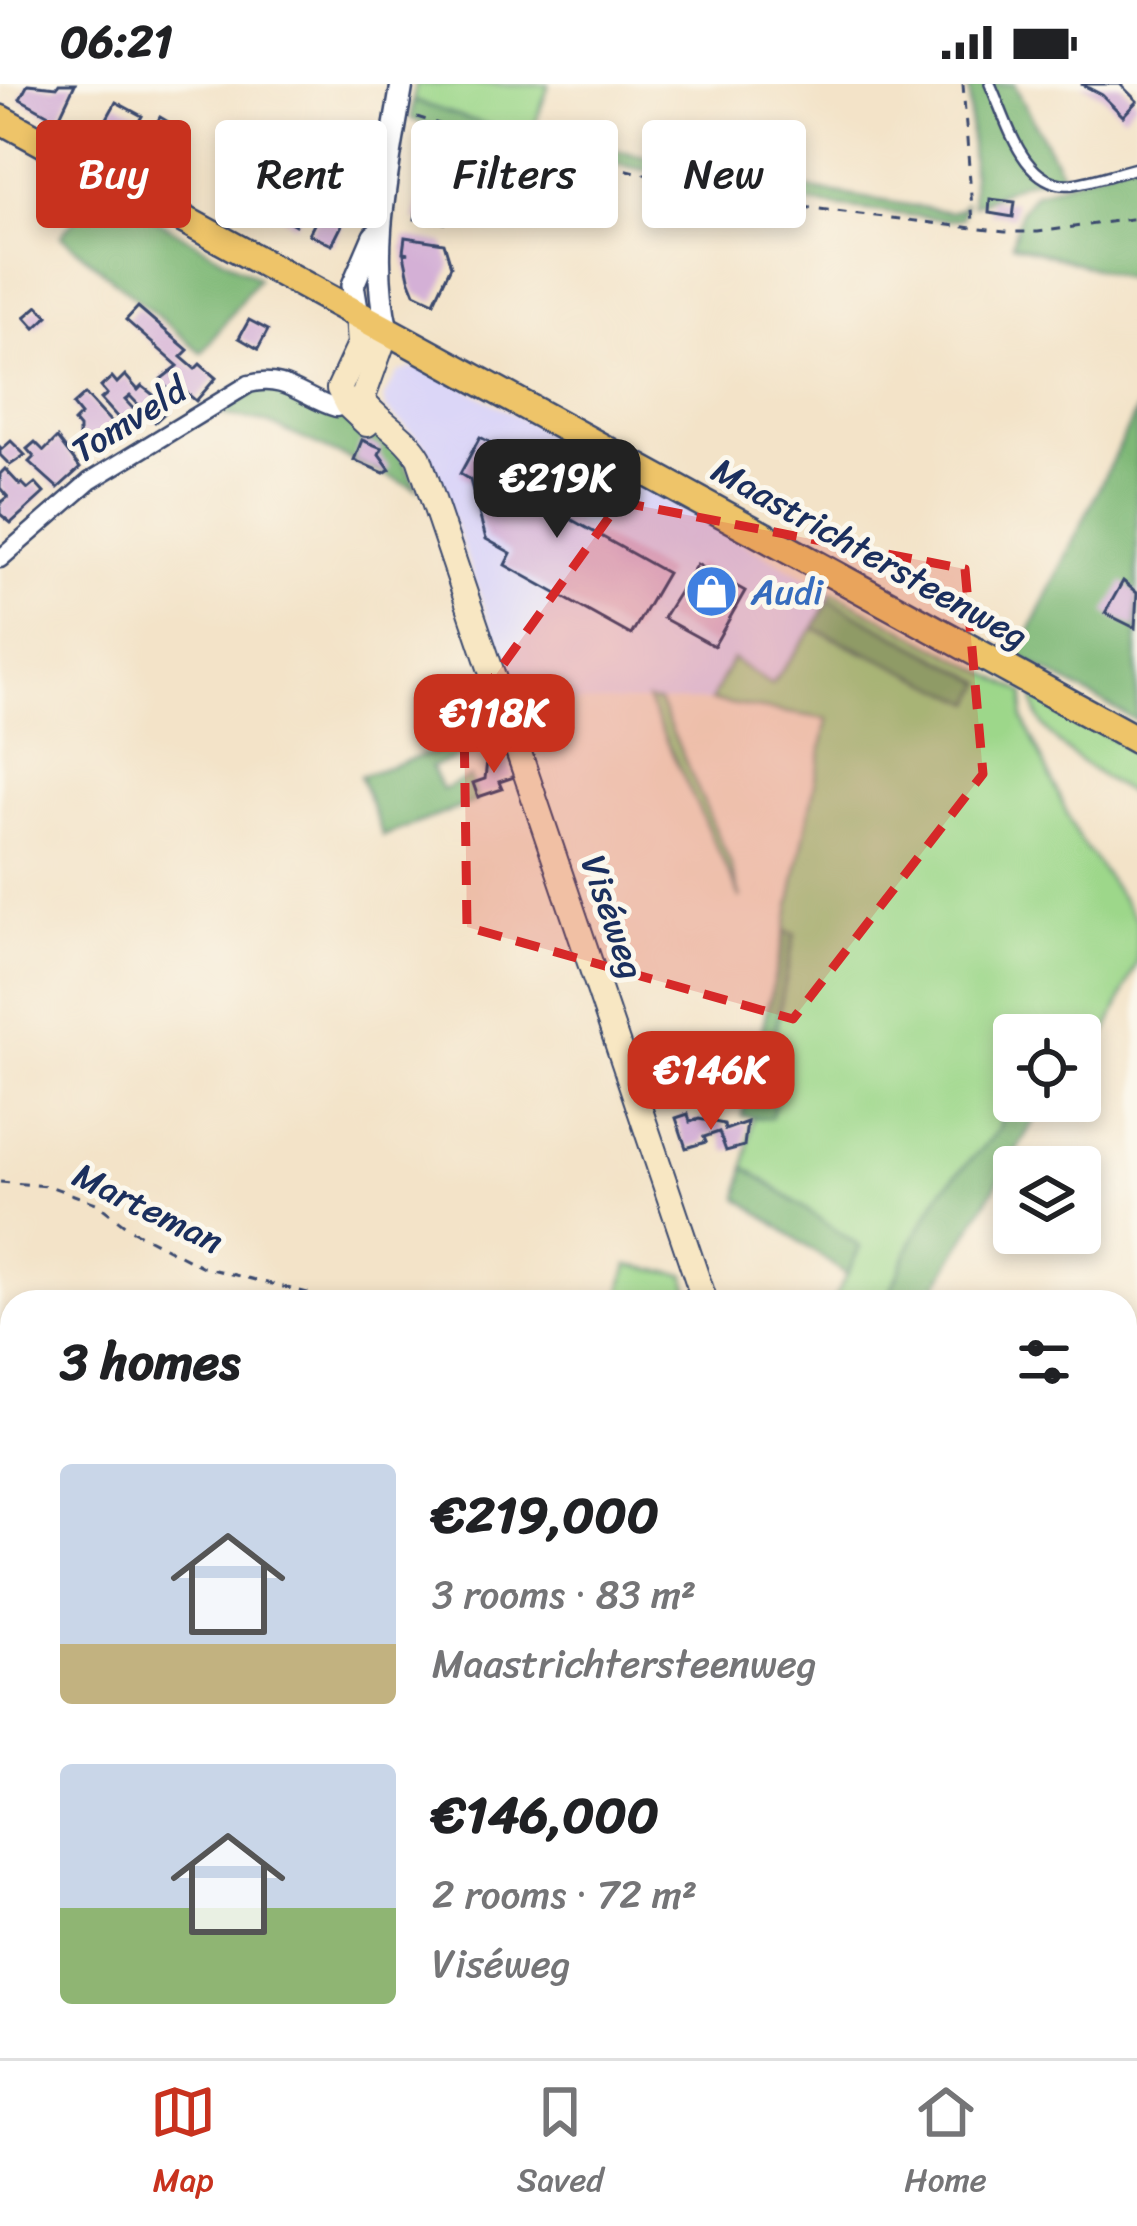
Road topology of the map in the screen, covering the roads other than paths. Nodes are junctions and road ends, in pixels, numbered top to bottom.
1 (402, 84) edge
2 (990, 84) edge
3 (0, 119) edge
4 (1137, 168) edge
5 (377, 230) junction
6 (358, 315) junction
7 (387, 330) junction
8 (349, 398) junction
9 (0, 559) edge
10 (1137, 740) edge
11 (701, 1290) edge

1 - 5 street
2 - 4 lane
3 - 6 main road, Maastrichtersteenweg
5 - 6 street
5 - 7 street
6 - 7 main road, Maastrichtersteenweg
6 - 8 main road
7 - 8 main road
7 - 10 main road, Maastrichtersteenweg
8 - 9 street, Tomveld
8 - 11 main road, Viséweg

